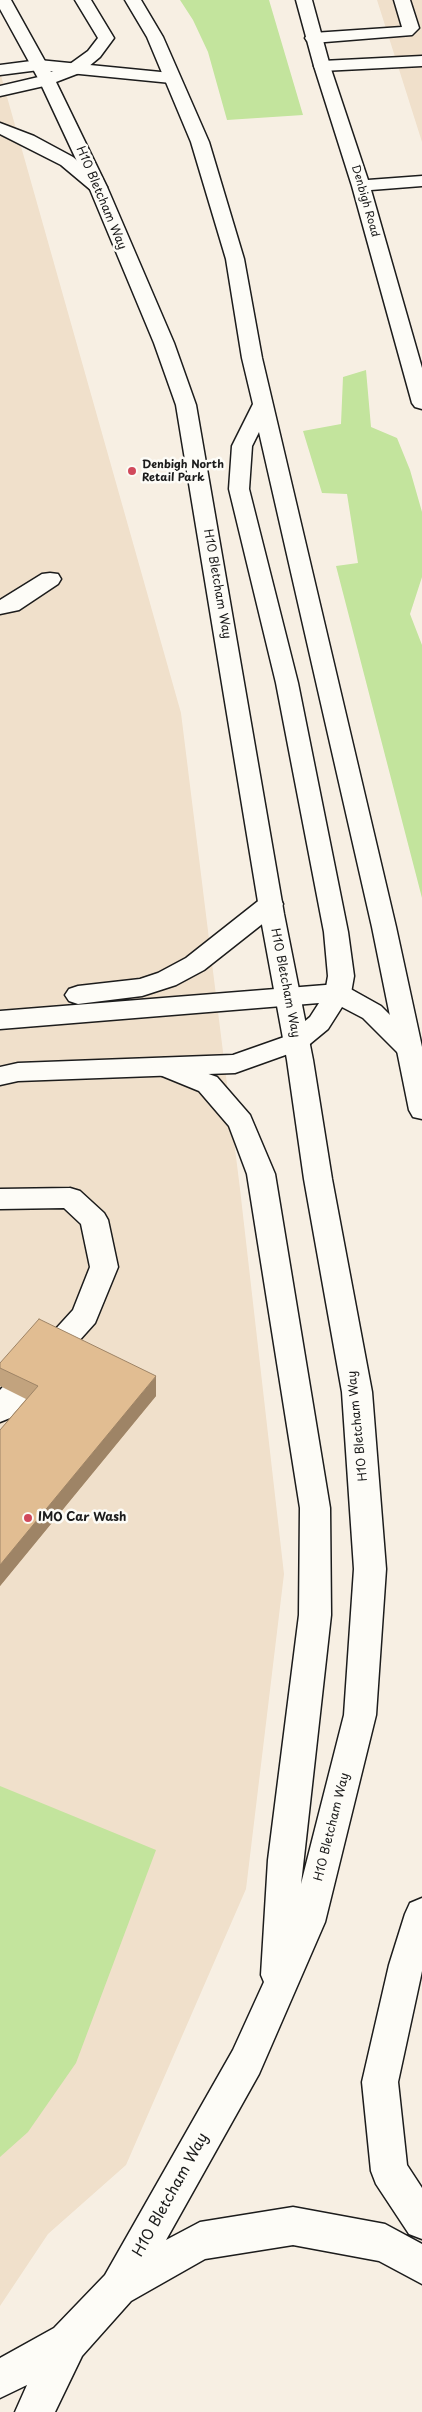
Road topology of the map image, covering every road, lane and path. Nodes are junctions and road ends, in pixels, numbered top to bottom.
1 (3, 0) edge
2 (83, 0) edge
3 (133, 0) edge
4 (304, 0) edge
5 (402, 0) edge
6 (314, 38) junction
7 (422, 61) edge
8 (39, 65) junction
9 (322, 66) junction
10 (76, 68) junction
11 (0, 70) edge
12 (171, 78) junction
13 (47, 80) junction
14 (0, 92) edge
15 (0, 128) edge
16 (422, 181) edge
17 (361, 186) junction
18 (98, 187) junction
19 (263, 403) junction
20 (422, 403) edge
21 (50, 579) dead end
22 (0, 607) edge
23 (271, 904) junction
24 (338, 993) junction
25 (288, 997) junction
26 (0, 1004) edge
27 (0, 1020) edge
28 (296, 1042) junction
29 (409, 1049) junction
30 (164, 1067) junction
31 (0, 1076) edge
32 (422, 1110) edge
33 (0, 1199) edge
34 (0, 1410) edge
35 (422, 1914) edge
36 (276, 1994) junction
37 (422, 2221) edge
38 (422, 2265) edge
39 (118, 2288) junction
40 (68, 2342) junction
41 (0, 2379) edge
42 (35, 2412) edge

1 - 8 street, H10 Bletcham Way
2 - 10 street
3 - 12 street
4 - 6 street, Denbigh Road
5 - 6 street
6 - 9 street, Denbigh Road
7 - 9 street
8 - 10 street
8 - 11 street
8 - 13 street, H10 Bletcham Way
9 - 17 street, Denbigh Road
10 - 12 street
10 - 13 street
12 - 19 street
13 - 14 street
13 - 18 street, H10 Bletcham Way
15 - 18 street
16 - 17 street
17 - 20 street, Denbigh Road
18 - 23 street, H10 Bletcham Way
19 - 24 street
19 - 29 street
21 - 22 street
23 - 25 street, H10 Bletcham Way
23 - 26 street
24 - 25 street
24 - 28 street
24 - 29 street
25 - 27 street
25 - 28 street, H10 Bletcham Way
28 - 30 street
28 - 36 street, H10 Bletcham Way
29 - 32 street
30 - 31 street
30 - 36 street, H10 Bletcham Way
33 - 34 street
35 - 37 street
36 - 39 street, H10 Bletcham Way
38 - 39 street
39 - 40 street
40 - 41 street
40 - 42 street

